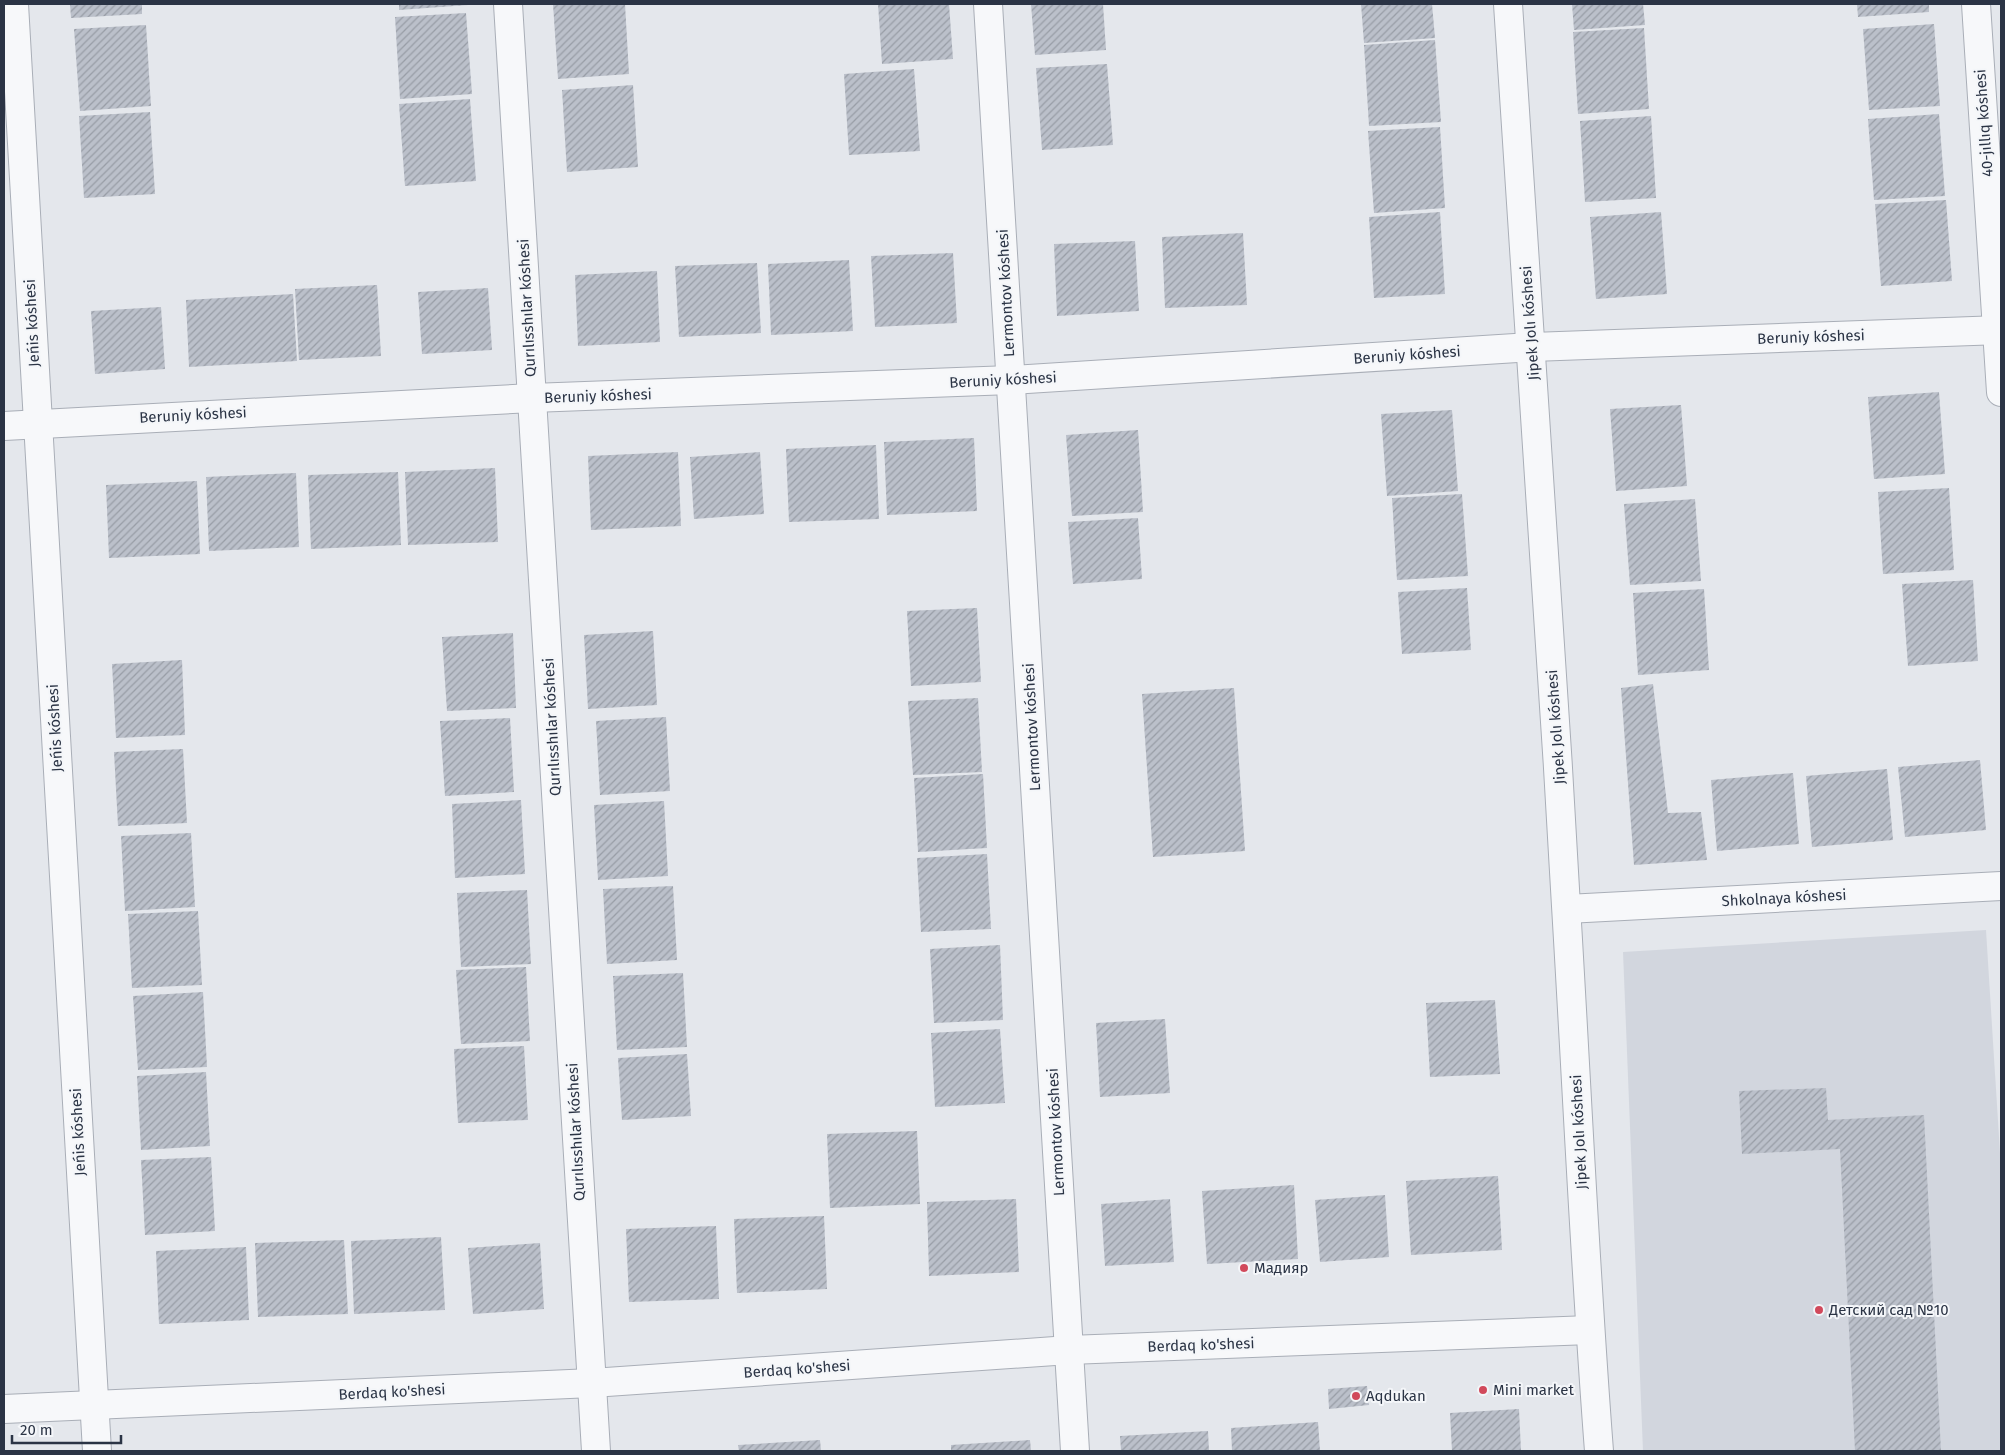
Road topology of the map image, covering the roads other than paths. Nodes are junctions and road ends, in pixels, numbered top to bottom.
1 (14, 4) edge
2 (508, 4) edge
3 (988, 4) edge
4 (1508, 4) edge
5 (1976, 4) edge
6 (1999, 330) edge
7 (1532, 347) junction
8 (1011, 380) junction
9 (2001, 392) edge
10 (532, 398) junction
11 (38, 423) junction
12 (4, 426) edge
13 (2001, 886) edge
14 (1567, 909) junction
15 (1590, 1330) junction
16 (1069, 1350) junction
17 (592, 1383) junction
18 (94, 1405) junction
19 (4, 1409) edge
20 (97, 1451) edge
21 (596, 1451) edge
22 (1075, 1451) edge
23 (1599, 1451) edge

1 - 11 street, Jeńis kóshesi
2 - 10 street, Qurılısshılar kóshesi
3 - 8 street, Lermontov kóshesi
4 - 7 street, Jipek Jolı kóshesi
5 - 6 street, 40-jıllıq kóshesi
6 - 7 street, Beruniy kóshesi
6 - 9 street, 40-jıllıq kóshesi
7 - 8 street, Beruniy kóshesi
7 - 14 street, Jipek Jolı kóshesi
8 - 10 street, Beruniy kóshesi
8 - 16 street, Lermontov kóshesi
10 - 11 street, Beruniy kóshesi
10 - 17 street, Qurılısshılar kóshesi
11 - 12 street, Beruniy kóshesi
11 - 18 street, Jeńis kóshesi
13 - 14 street, Shkolnaya kóshesi
14 - 15 street, Jipek Jolı kóshesi
15 - 16 street, Berdaq ko'shesi
15 - 23 street, Jipek Jolı kóshesi
16 - 17 street, Berdaq ko'shesi
16 - 22 street, Lermontov kóshesi
17 - 18 street, Berdaq ko'shesi
17 - 21 street, Qurılısshılar kóshesi
18 - 19 street, Berdaq ko'shesi
18 - 20 street, Jeńis kóshesi

